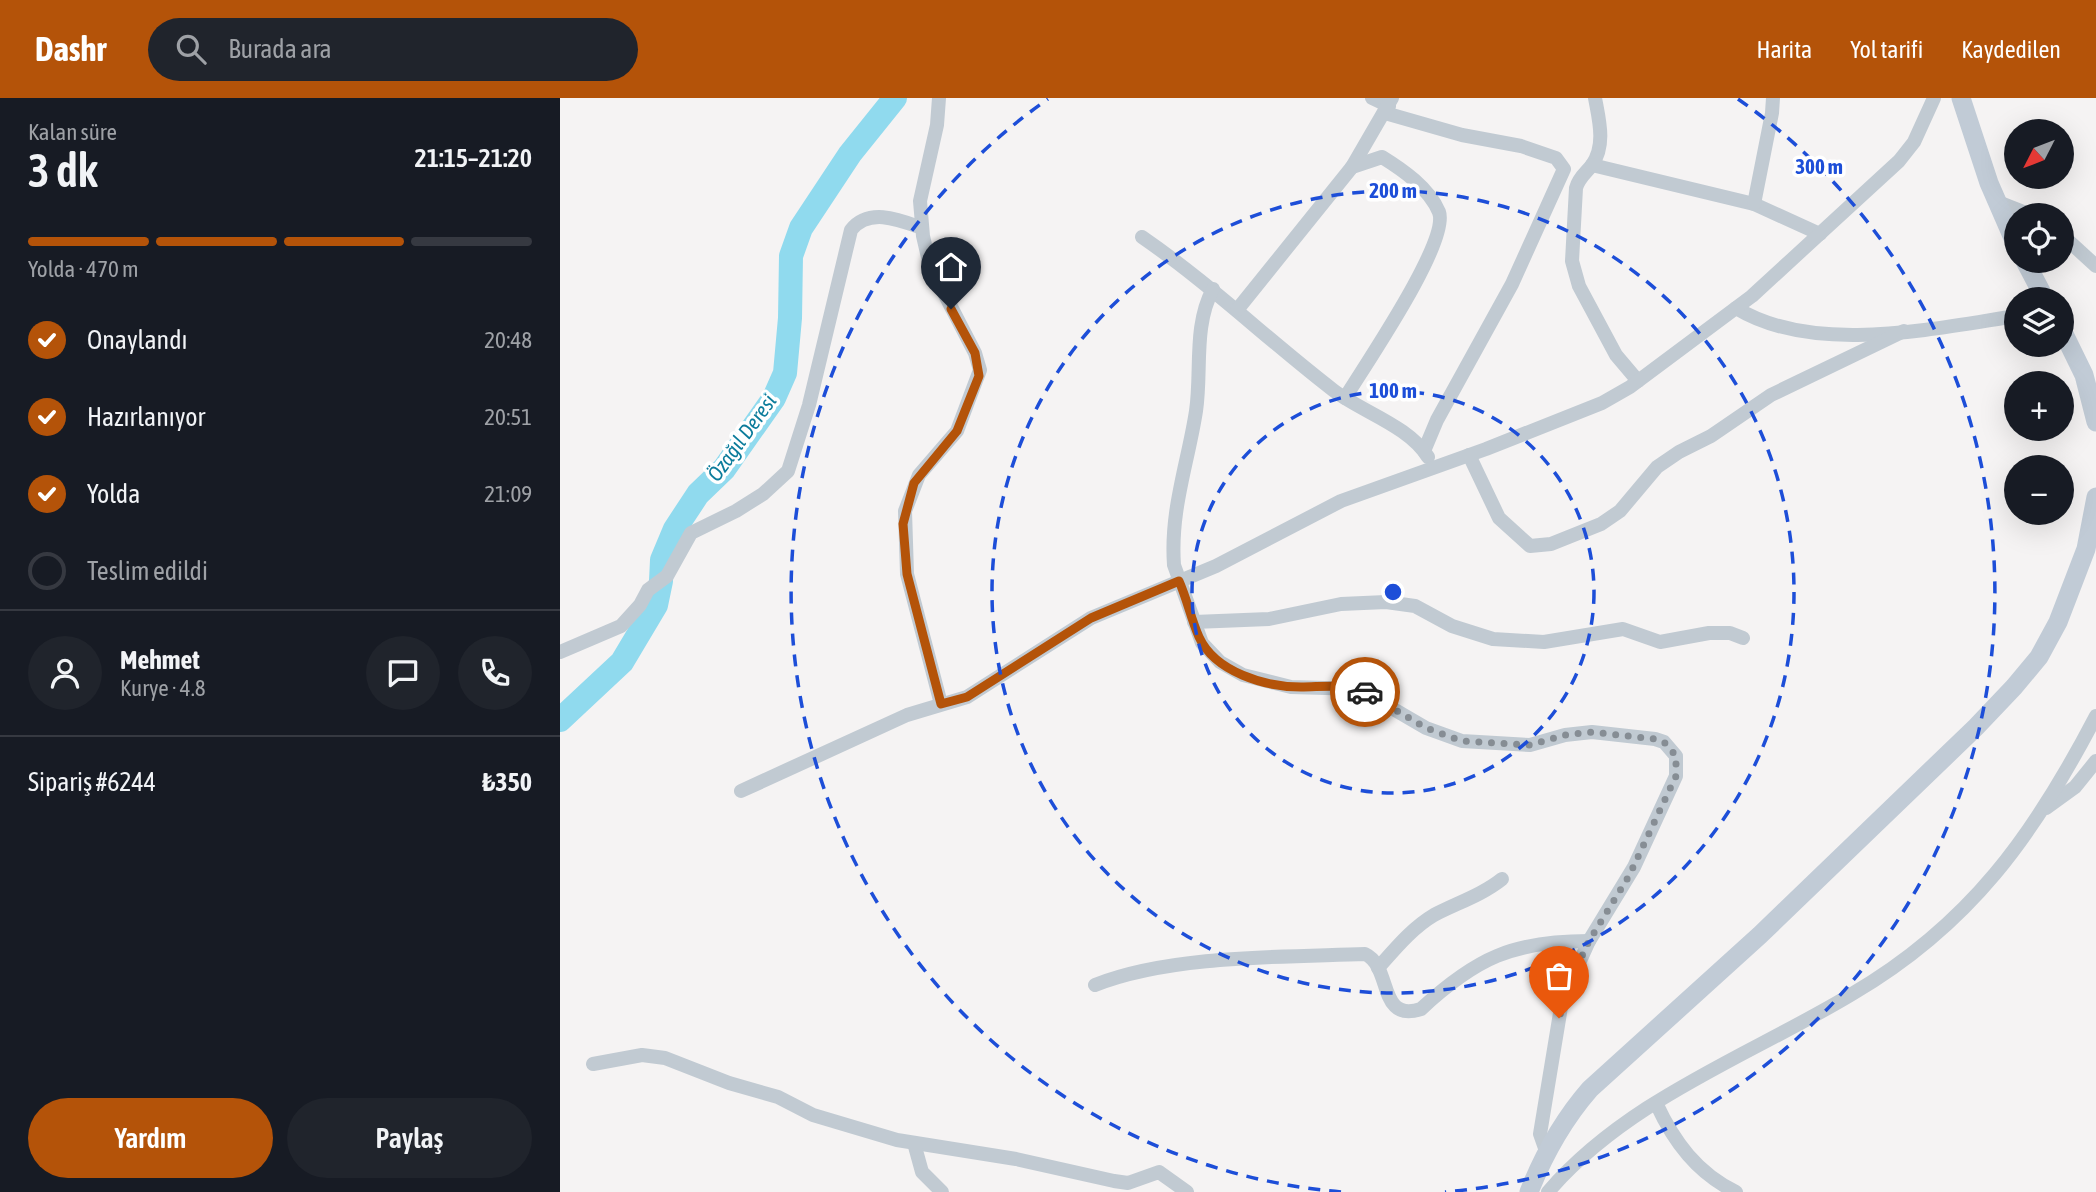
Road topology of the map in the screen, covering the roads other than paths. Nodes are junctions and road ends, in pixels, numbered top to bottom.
1 (939, 98) edge
2 (1373, 98) edge
3 (1595, 98) edge
4 (1773, 98) edge
5 (1961, 98) edge
6 (1928, 100) edge
7 (1389, 106) edge
8 (1592, 165) junction
9 (1352, 167) junction
10 (1998, 202) junction
11 (1754, 204) junction
12 (2004, 204) edge
13 (2004, 216) edge
14 (922, 228) junction
15 (1820, 234) junction
16 (1142, 237) dead end
17 (2074, 246) edge
18 (2096, 266) edge
19 (1213, 289) junction
20 (1736, 308) junction
21 (1237, 310) junction
22 (2004, 318) edge
23 (1904, 331) junction
24 (2074, 355) edge
25 (1638, 381) junction
26 (1345, 398) junction
27 (2096, 422) edge
28 (1424, 451) junction
29 (1469, 455) junction
30 (1435, 467) junction
31 (2096, 497) edge
32 (1179, 581) junction
33 (1194, 622) junction
34 (1743, 638) dead end
35 (560, 652) edge
36 (941, 704) junction
37 (2096, 716) edge
38 (2094, 765) edge
39 (741, 791) dead end
40 (2042, 810) junction
41 (1502, 878) dead end
42 (1589, 941) junction
43 (1378, 968) junction
44 (1095, 985) dead end
45 (593, 1065) dead end
46 (1656, 1103) junction
47 (914, 1143) junction
48 (1546, 1151) junction
49 (942, 1192) edge
50 (1186, 1192) edge
51 (1529, 1192) edge
52 (1548, 1192) edge
53 (1736, 1192) edge

1 - 14 street
2 - 7 street
3 - 8 street
4 - 11 street
5 - 10 street
6 - 15 street
7 - 9 street
7 - 28 street
8 - 11 street
8 - 25 street
9 - 21 street
9 - 26 street
10 - 12 street
10 - 13 street
11 - 15 street
14 - 35 street
14 - 36 street
15 - 20 street
16 - 19 street
17 - 18 street
19 - 21 street
19 - 32 street
20 - 23 street
20 - 25 street
21 - 26 street
22 - 23 street
23 - 29 street
24 - 27 street
25 - 29 street
26 - 28 street
28 - 30 street
29 - 30 street
30 - 32 street
31 - 48 street
32 - 33 street
32 - 36 street
33 - 34 street
33 - 42 street
36 - 39 street
37 - 40 street
38 - 40 street
40 - 46 street
41 - 43 street
42 - 43 street
42 - 48 street
43 - 44 street
45 - 47 street
46 - 52 street
46 - 53 street
47 - 49 street
47 - 50 street
48 - 51 street

